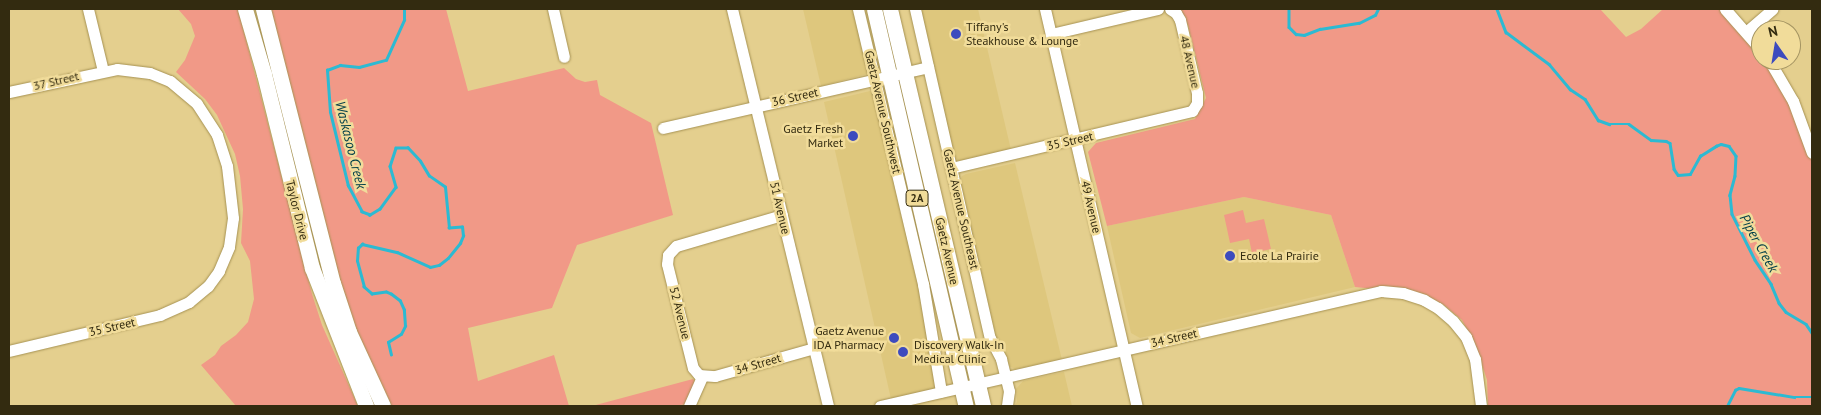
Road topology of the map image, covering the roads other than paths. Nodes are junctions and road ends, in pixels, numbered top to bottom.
1 (88, 9) edge
2 (244, 9) edge
3 (263, 9) edge
4 (553, 9) edge
5 (732, 9) edge
6 (858, 9) edge
7 (874, 9) edge
8 (890, 9) edge
9 (915, 9) edge
10 (1045, 9) edge
11 (1158, 9) edge
12 (1171, 9) edge
13 (1725, 9) edge
14 (1772, 9) edge
15 (1746, 32) junction
16 (1051, 34) junction
17 (1751, 38) edge
18 (564, 57) dead end
19 (928, 68) junction
20 (103, 70) junction
21 (1775, 70) edge
22 (905, 72) junction
23 (882, 78) junction
24 (9, 92) edge
25 (756, 106) junction
26 (1188, 113) joint
27 (663, 128) dead end
28 (1075, 140) junction
29 (1812, 153) edge
30 (951, 168) junction
31 (782, 215) junction
32 (208, 286) joint
33 (814, 348) junction
34 (1124, 350) junction
35 (9, 351) edge
36 (702, 377) junction
37 (1006, 377) junction
38 (977, 384) junction
39 (962, 387) junction
40 (941, 392) junction
41 (366, 406) edge
42 (383, 406) edge
43 (689, 406) edge
44 (828, 406) edge
45 (880, 406) edge
46 (966, 406) edge
47 (983, 406) edge
48 (1007, 406) edge
49 (1137, 406) edge
50 (1481, 406) edge

1 - 20 street
2 - 41 main road, Taylor Drive
3 - 42 main road, Taylor Drive
4 - 18 street
5 - 25 street, 51 Avenue
6 - 23 street, Gaetz Avenue Southwest
7 - 23 main road, Gaetz Avenue / 2A
8 - 22 main road, Gaetz Avenue / 2A
9 - 19 street, Gaetz Avenue Southeast
10 - 16 street, 49 Avenue
11 - 16 street
12 - 26 street, 48 Avenue
13 - 15 street
14 - 15 street
15 - 17 street
16 - 28 street, 49 Avenue
19 - 22 street, 36 Street
19 - 30 street, Gaetz Avenue Southeast
20 - 24 street, 37 Street
20 - 32 street, 37 Street
21 - 29 street
22 - 23 street, 36 Street
22 - 38 main road, Gaetz Avenue / 2A
23 - 25 street, 36 Street
23 - 39 main road, Gaetz Avenue / 2A
23 - 40 street, Gaetz Avenue Southwest
25 - 27 street, 36 Street
25 - 31 street, 51 Avenue
26 - 28 street, 35 Street
28 - 30 street, 35 Street
28 - 34 street, 49 Avenue
30 - 37 street, Gaetz Avenue Southeast
31 - 33 street, 51 Avenue
31 - 36 street, 52 Avenue
32 - 35 street, 35 Street
33 - 36 street, 34 Street
33 - 44 street, 51 Avenue
34 - 37 street, 34 Street
34 - 49 street, 49 Avenue
34 - 50 street, 34 Street
36 - 43 street
37 - 38 street, 34 Street
37 - 48 street, Gaetz Avenue Southeast
38 - 39 street, 34 Street
38 - 47 main road, Gaetz Avenue / 2A
39 - 40 street, 34 Street
39 - 46 main road, Gaetz Avenue / 2A
40 - 45 street, 34 Street

